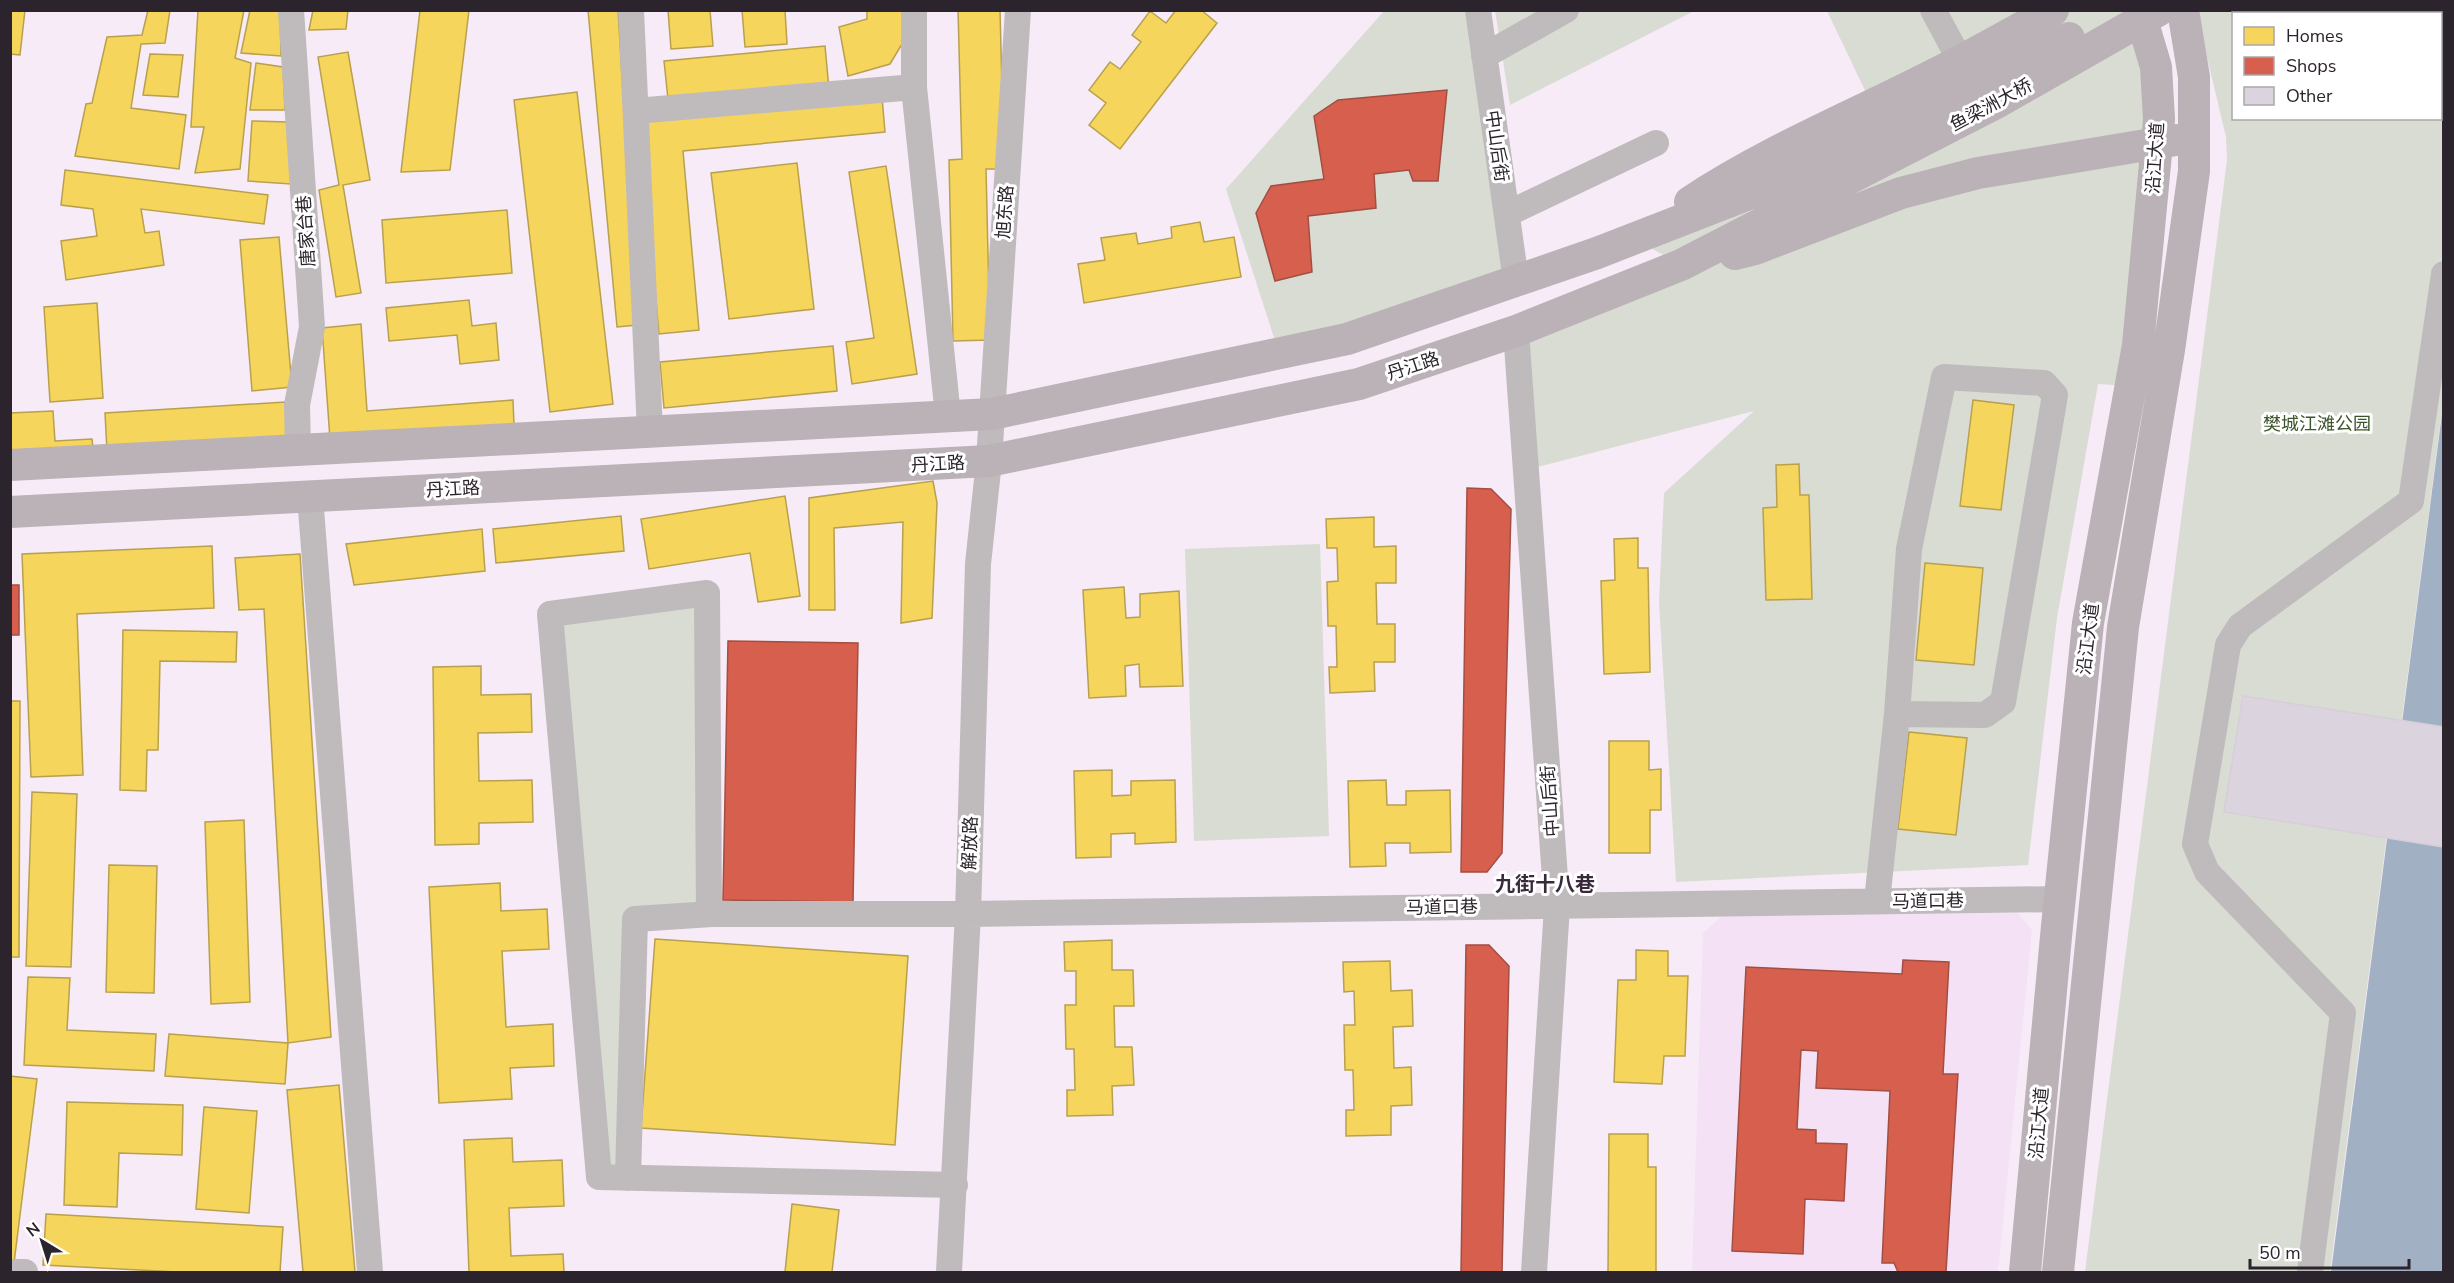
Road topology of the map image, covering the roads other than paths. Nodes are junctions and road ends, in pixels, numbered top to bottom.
1 (291, 10) edge
2 (631, 10) edge
3 (914, 10) edge
4 (1018, 10) edge
5 (1478, 10) edge
6 (1566, 10) edge
7 (1933, 10) edge
8 (2053, 10) edge
9 (2120, 10) edge
10 (2139, 10) edge
11 (2159, 10) edge
12 (2183, 10) edge
13 (1484, 56) junction
14 (1960, 60) junction
15 (914, 87) junction
16 (636, 111) junction
17 (2194, 138) junction
18 (1656, 143) dead end
19 (2157, 143) junction
20 (1812, 183) junction
21 (1507, 214) junction
22 (1634, 238) junction
23 (1681, 265) junction
24 (2444, 274) edge
25 (1516, 281) junction
26 (1516, 331) junction
27 (992, 414) junction
28 (948, 416) junction
29 (650, 432) junction
30 (298, 450) junction
31 (989, 461) junction
32 (10, 465) edge
33 (310, 496) junction
34 (10, 512) edge
35 (1897, 714) junction
36 (2060, 899) junction
37 (1877, 901) junction
38 (1557, 906) junction
39 (712, 914) junction
40 (968, 914) junction
41 (628, 1178) junction
42 (955, 1185) junction
43 (10, 1272) edge
44 (25, 1272) edge
45 (370, 1272) edge
46 (949, 1272) edge
47 (1534, 1272) edge
48 (2025, 1272) edge
49 (2058, 1272) edge
50 (2310, 1272) edge

1 - 30 street, 唐家台巷
2 - 16 street
3 - 15 street
4 - 27 street, 旭东路
5 - 13 street, 中山后街
6 - 13 street
7 - 14 street
8 - 14 main road
9 - 20 main road, 鱼梁洲大桥
10 - 19 main road, 沿江大道
11 - 20 main road, 鱼梁洲大桥
12 - 17 main road, 沿江大道
13 - 21 street, 中山后街
14 - 22 main road
15 - 16 street
15 - 28 street
16 - 29 street
17 - 19 main road
17 - 49 main road, 沿江大道
18 - 21 street
19 - 23 main road
19 - 36 main road, 沿江大道
20 - 22 main road
20 - 23 main road, 丹江路
21 - 25 street, 中山后街
22 - 25 main road
23 - 26 main road, 丹江路
24 - 50 street
25 - 27 main road
26 - 31 main road, 丹江路
26 - 38 street, 中山后街
27 - 28 main road
27 - 31 street, 解放路
28 - 29 main road
29 - 30 main road
30 - 32 main road
31 - 33 main road, 丹江路
31 - 40 street, 解放路
33 - 34 main road, 丹江路
33 - 45 street
35 - 35 street
35 - 37 street
36 - 37 street, 马道口巷
36 - 48 main road, 沿江大道
37 - 38 street, 马道口巷
38 - 40 street, 马道口巷
38 - 47 street, 中山后街
39 - 40 street, 马道口巷
39 - 41 street, 马道口巷
39 - 41 street
40 - 42 street, 解放路
41 - 42 street
42 - 46 street, 解放路
43 - 44 street

